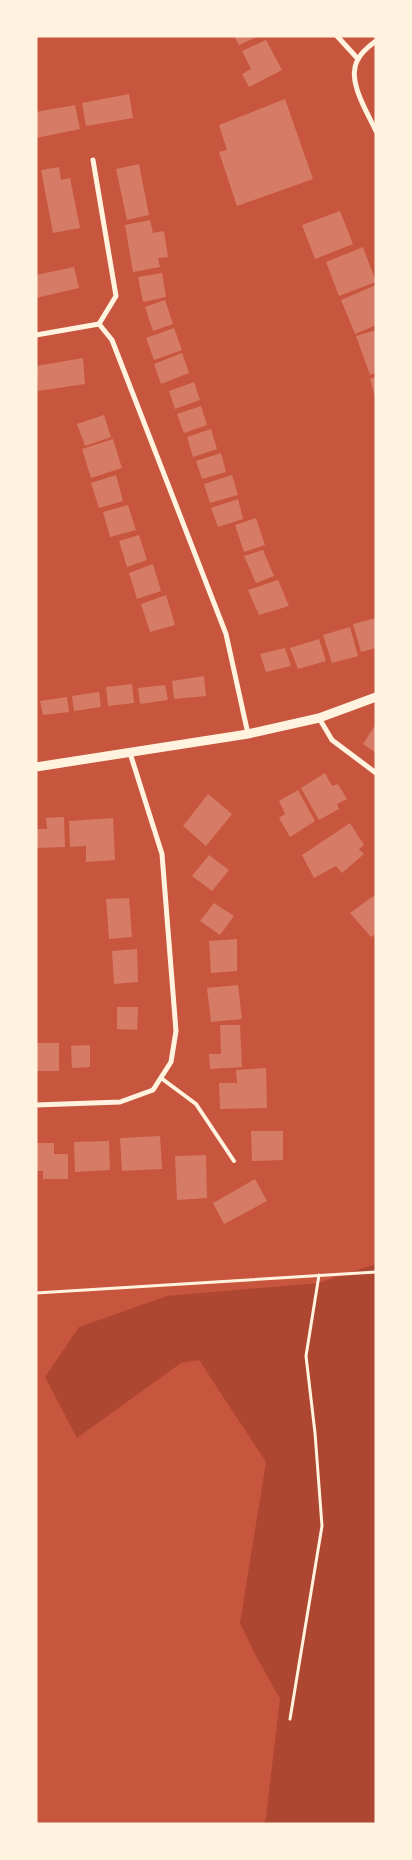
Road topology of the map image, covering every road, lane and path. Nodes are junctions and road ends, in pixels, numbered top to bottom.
1 (337, 36) edge
2 (376, 40) edge
3 (358, 59) junction
4 (376, 131) edge
5 (93, 160) dead end
6 (99, 324) junction
7 (36, 334) edge
8 (376, 698) edge
9 (319, 718) junction
10 (248, 734) junction
11 (130, 753) junction
12 (36, 766) edge
13 (376, 773) edge
14 (161, 1078) junction
15 (36, 1105) edge
16 (234, 1161) dead end
17 (376, 1272) edge
18 (319, 1275) junction
19 (36, 1293) edge
20 (290, 1718) dead end

1 - 3 street
2 - 3 street
3 - 4 street
5 - 6 street
6 - 7 street
6 - 10 street
8 - 9 street
9 - 10 street
9 - 13 street
10 - 11 street
11 - 12 street
11 - 14 street
14 - 15 street
14 - 16 lane
17 - 18 path
18 - 19 path
18 - 20 path

